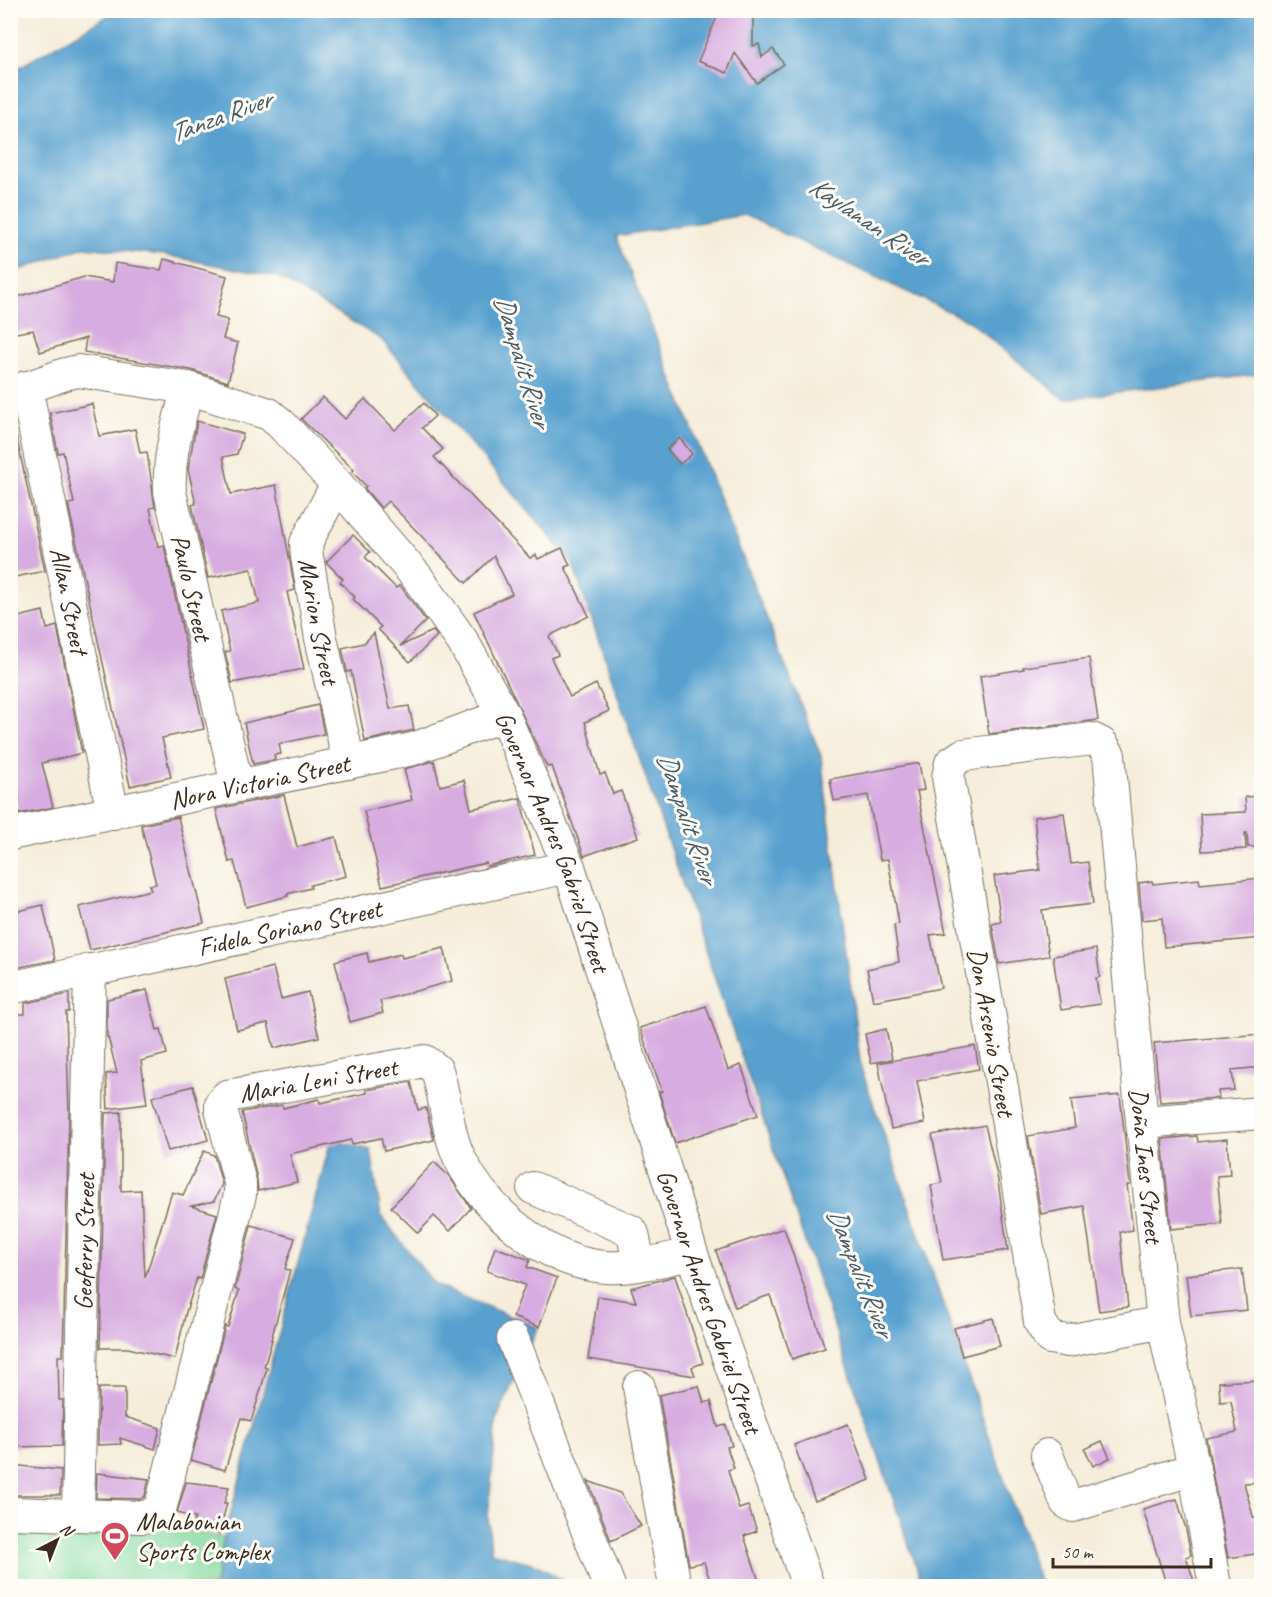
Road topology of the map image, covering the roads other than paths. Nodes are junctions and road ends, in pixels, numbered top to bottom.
1 (188, 388) junction
2 (18, 391) edge
3 (337, 484) junction
4 (504, 715) junction
5 (1102, 744) joint
6 (349, 763) junction
7 (237, 785) junction
8 (113, 813) junction
9 (10, 834) edge
10 (569, 867) junction
11 (90, 970) junction
12 (10, 988) edge
13 (1262, 1113) edge
14 (1142, 1122) junction
15 (533, 1188) dead end
16 (692, 1254) junction
17 (639, 1264) junction
18 (1163, 1322) junction
19 (513, 1340) dead end
20 (639, 1387) dead end
21 (1047, 1455) dead end
22 (1194, 1469) junction
23 (10, 1513) edge
24 (78, 1514) junction
25 (609, 1587) edge
26 (675, 1587) edge
27 (808, 1587) edge
28 (1215, 1587) edge

1 - 2 street, Governor Andres Gabriel Street
1 - 3 street, Governor Andres Gabriel Street
1 - 7 street, Paulo Street
2 - 8 street, Allan Street
3 - 4 street, Governor Andres Gabriel Street
3 - 6 street, Marion Street
4 - 6 street, Nora Victoria Street
4 - 10 street, Governor Andres Gabriel Street
5 - 14 street, Doña Ines Street
5 - 18 street, Don Arsenio Street
6 - 7 street, Nora Victoria Street
7 - 8 street, Nora Victoria Street
8 - 9 street, Nora Victoria Street
10 - 11 street, Fidela Soriano Street
10 - 16 street, Governor Andres Gabriel Street
11 - 12 street, Fidela Soriano Street
11 - 24 street, Geoferry Street
13 - 14 street
14 - 18 street, Doña Ines Street
15 - 17 street
16 - 17 street, Maria Leni Street
16 - 27 street, Governor Andres Gabriel Street
17 - 24 street, Maria Leni Street
18 - 22 street, Doña Ines Street
19 - 25 street
20 - 26 street
21 - 22 street
22 - 28 street, Doña Ines Street
23 - 24 street, Maria Leni Street

